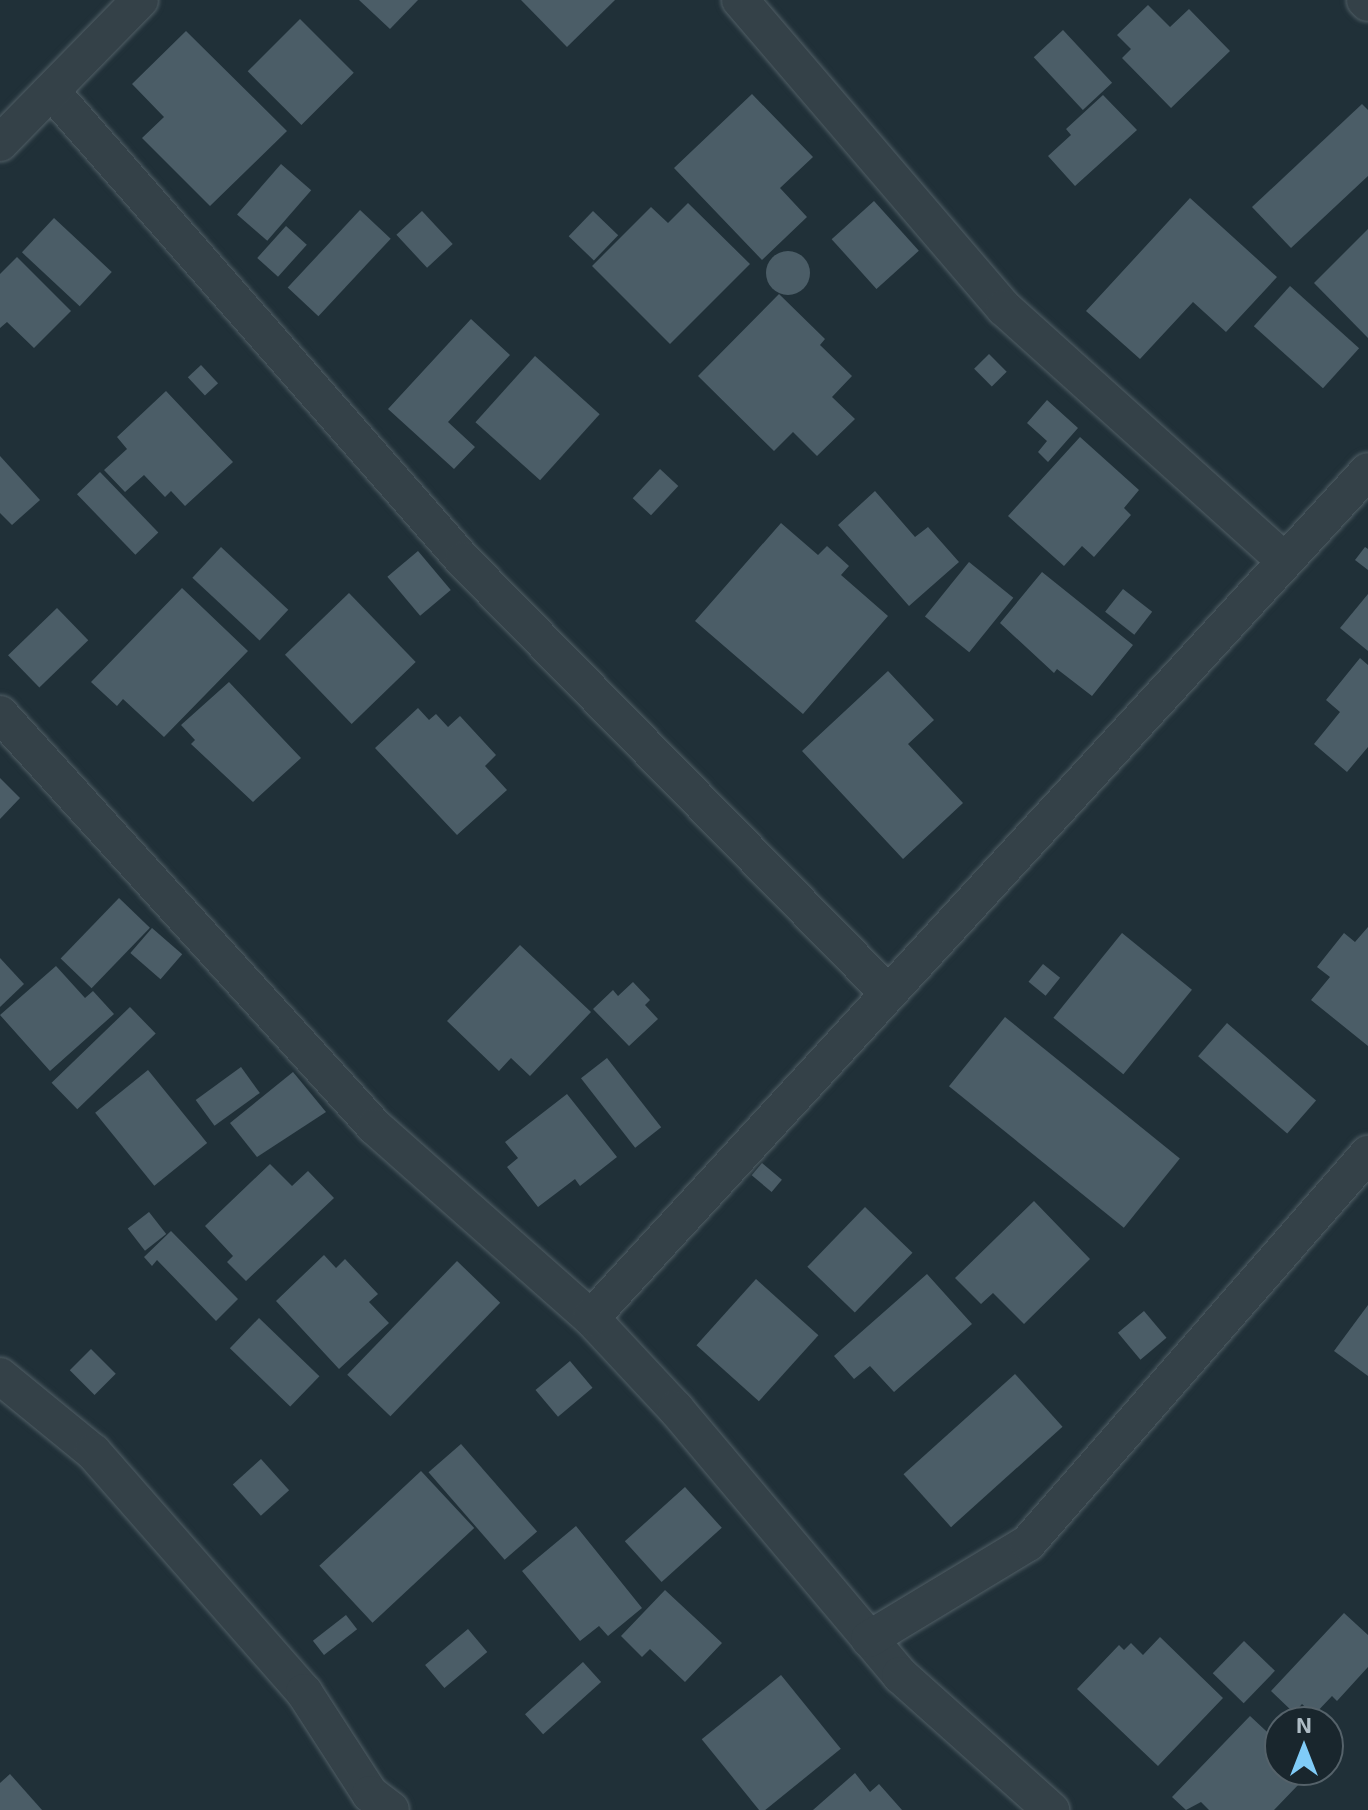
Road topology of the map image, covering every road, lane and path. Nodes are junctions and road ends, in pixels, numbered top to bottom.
1 (140, 0) edge
2 (740, 0) edge
3 (53, 93) junction
4 (0, 143) edge
5 (1368, 471) edge
6 (1284, 560) junction
7 (0, 714) edge
8 (887, 992) junction
9 (1368, 1154) edge
10 (591, 1318) junction
11 (0, 1376) edge
12 (869, 1639) junction
13 (391, 1810) edge
14 (1051, 1810) edge

1 - 3 street
2 - 6 street
3 - 4 street
3 - 8 street
5 - 6 street
6 - 8 street
7 - 10 street
8 - 10 street
9 - 12 street
10 - 12 street
11 - 13 street
12 - 14 street

